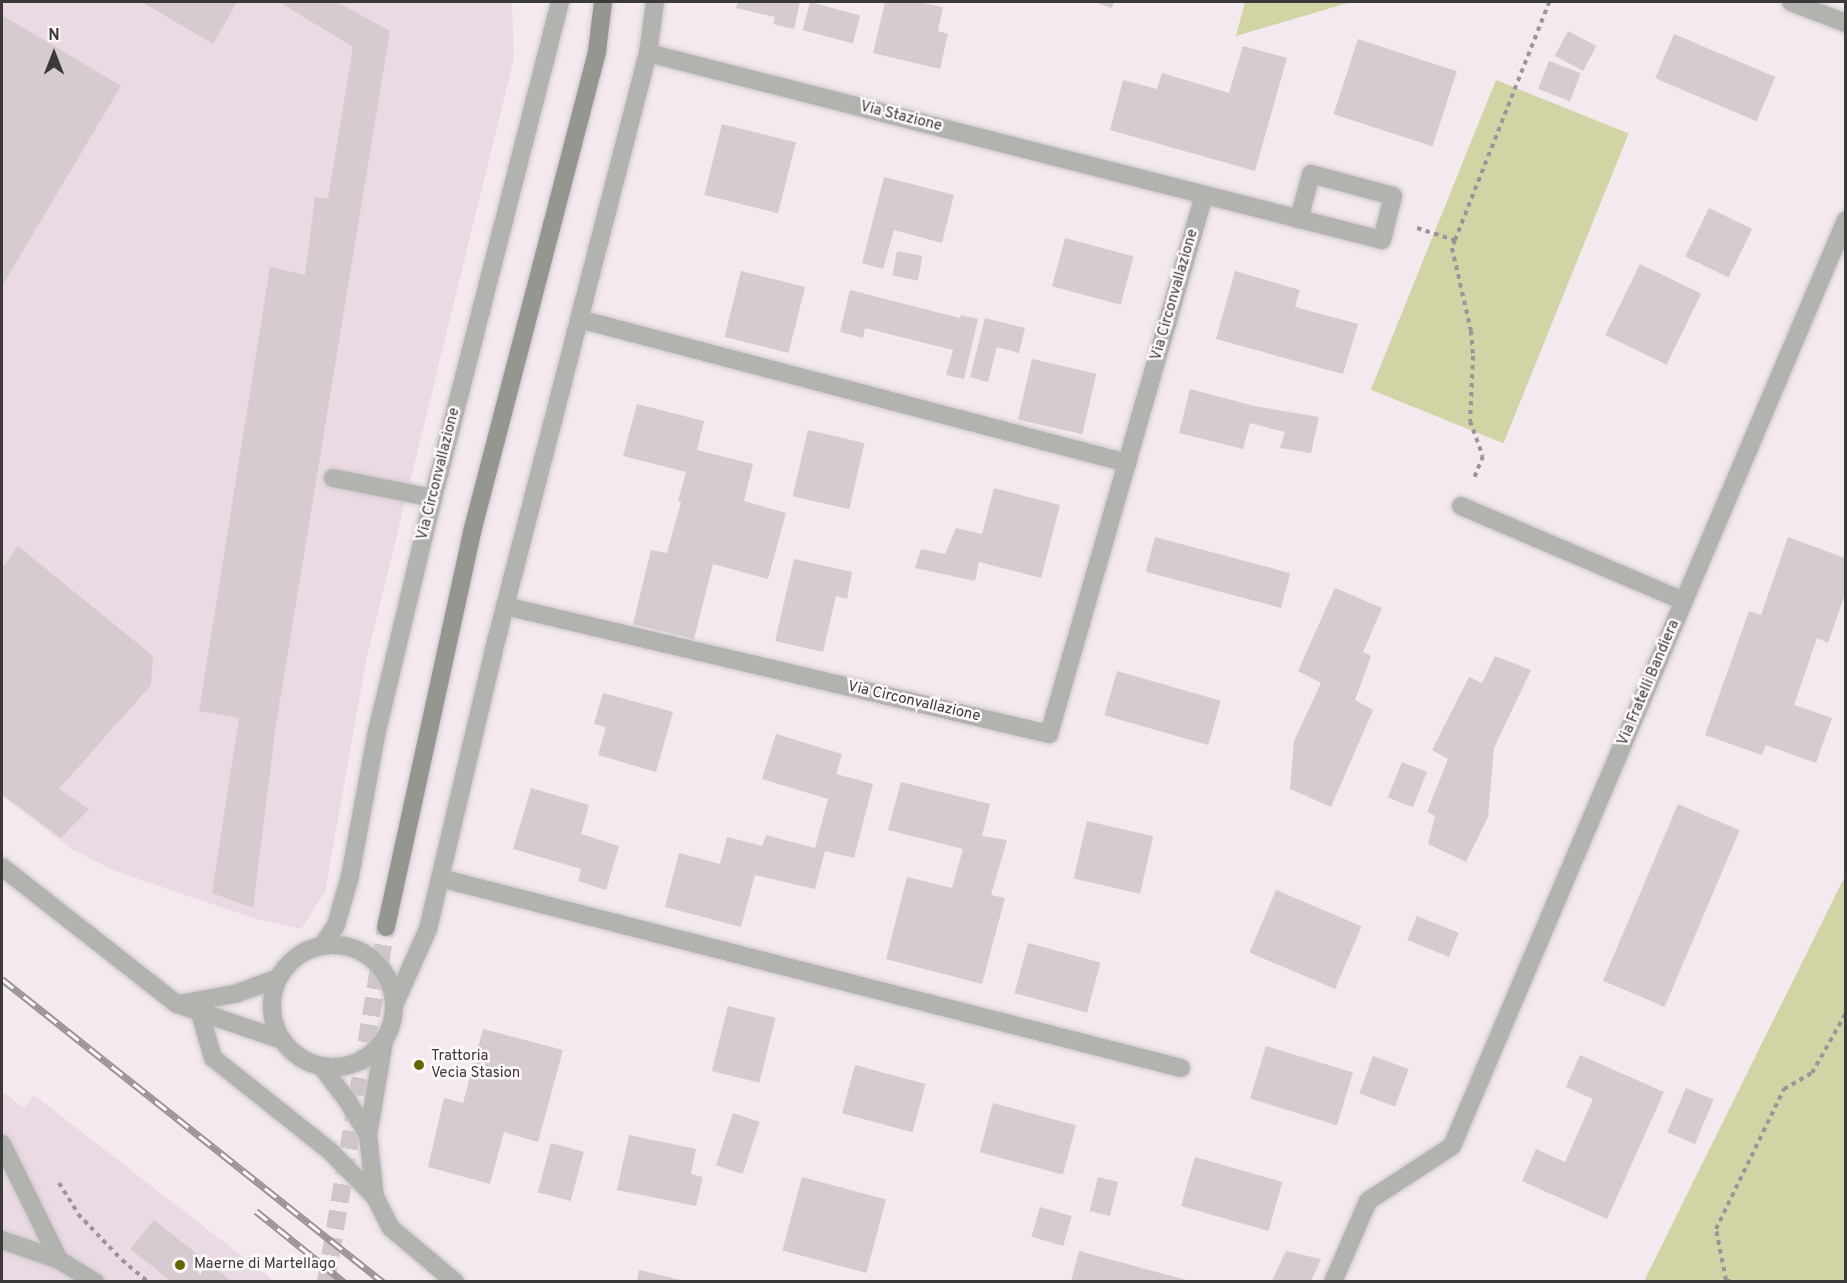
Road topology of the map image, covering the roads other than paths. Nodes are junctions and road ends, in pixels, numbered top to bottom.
1 (560, 2) edge
2 (603, 2) edge
3 (655, 2) edge
4 (1791, 2) edge
5 (1845, 23) edge
6 (648, 53) junction
7 (1204, 195) junction
8 (1299, 219) junction
9 (1845, 220) edge
10 (579, 319) junction
11 (1127, 463) junction
12 (333, 478) dead end
13 (433, 498) junction
14 (1461, 506) road end
15 (1684, 601) junction
16 (505, 606) junction
17 (2, 867) edge
18 (440, 878) junction
19 (386, 927) tunnel mouth
20 (322, 946) junction
21 (278, 978) junction
22 (395, 1003) junction
23 (177, 1004) junction
24 (200, 1013) junction
25 (282, 1040) junction
26 (384, 1041) junction
27 (321, 1066) junction
28 (1181, 1068) dead end
29 (368, 1134) junction
30 (2, 1144) edge
31 (375, 1197) junction
32 (2, 1240) edge
33 (58, 1260) junction
34 (95, 1281) edge
35 (455, 1281) edge
36 (1333, 1281) edge

1 - 13 street, Via Circonvallazione
2 - 19 main road
3 - 6 street
4 - 5 street
6 - 7 street, Via Stazione
6 - 10 street
7 - 8 street, Via Stazione
7 - 11 street, Via Circonvallazione
8 - 8 street, Via Stazione
9 - 15 street, Via Fratelli Bandiera
10 - 11 street
10 - 16 street
11 - 16 street, Via Circonvallazione
12 - 13 street
13 - 20 street, Via Circonvallazione
14 - 15 street
15 - 36 street, Via Fratelli Bandiera
16 - 18 street
17 - 23 street
18 - 22 street
18 - 28 street
20 - 21 street
20 - 22 street
21 - 23 street
21 - 25 street
22 - 26 street
23 - 24 street
24 - 25 street
24 - 31 street
25 - 27 street
26 - 27 street
26 - 29 street
27 - 29 street
29 - 31 street
30 - 33 street
31 - 35 street
32 - 33 street
33 - 34 street

